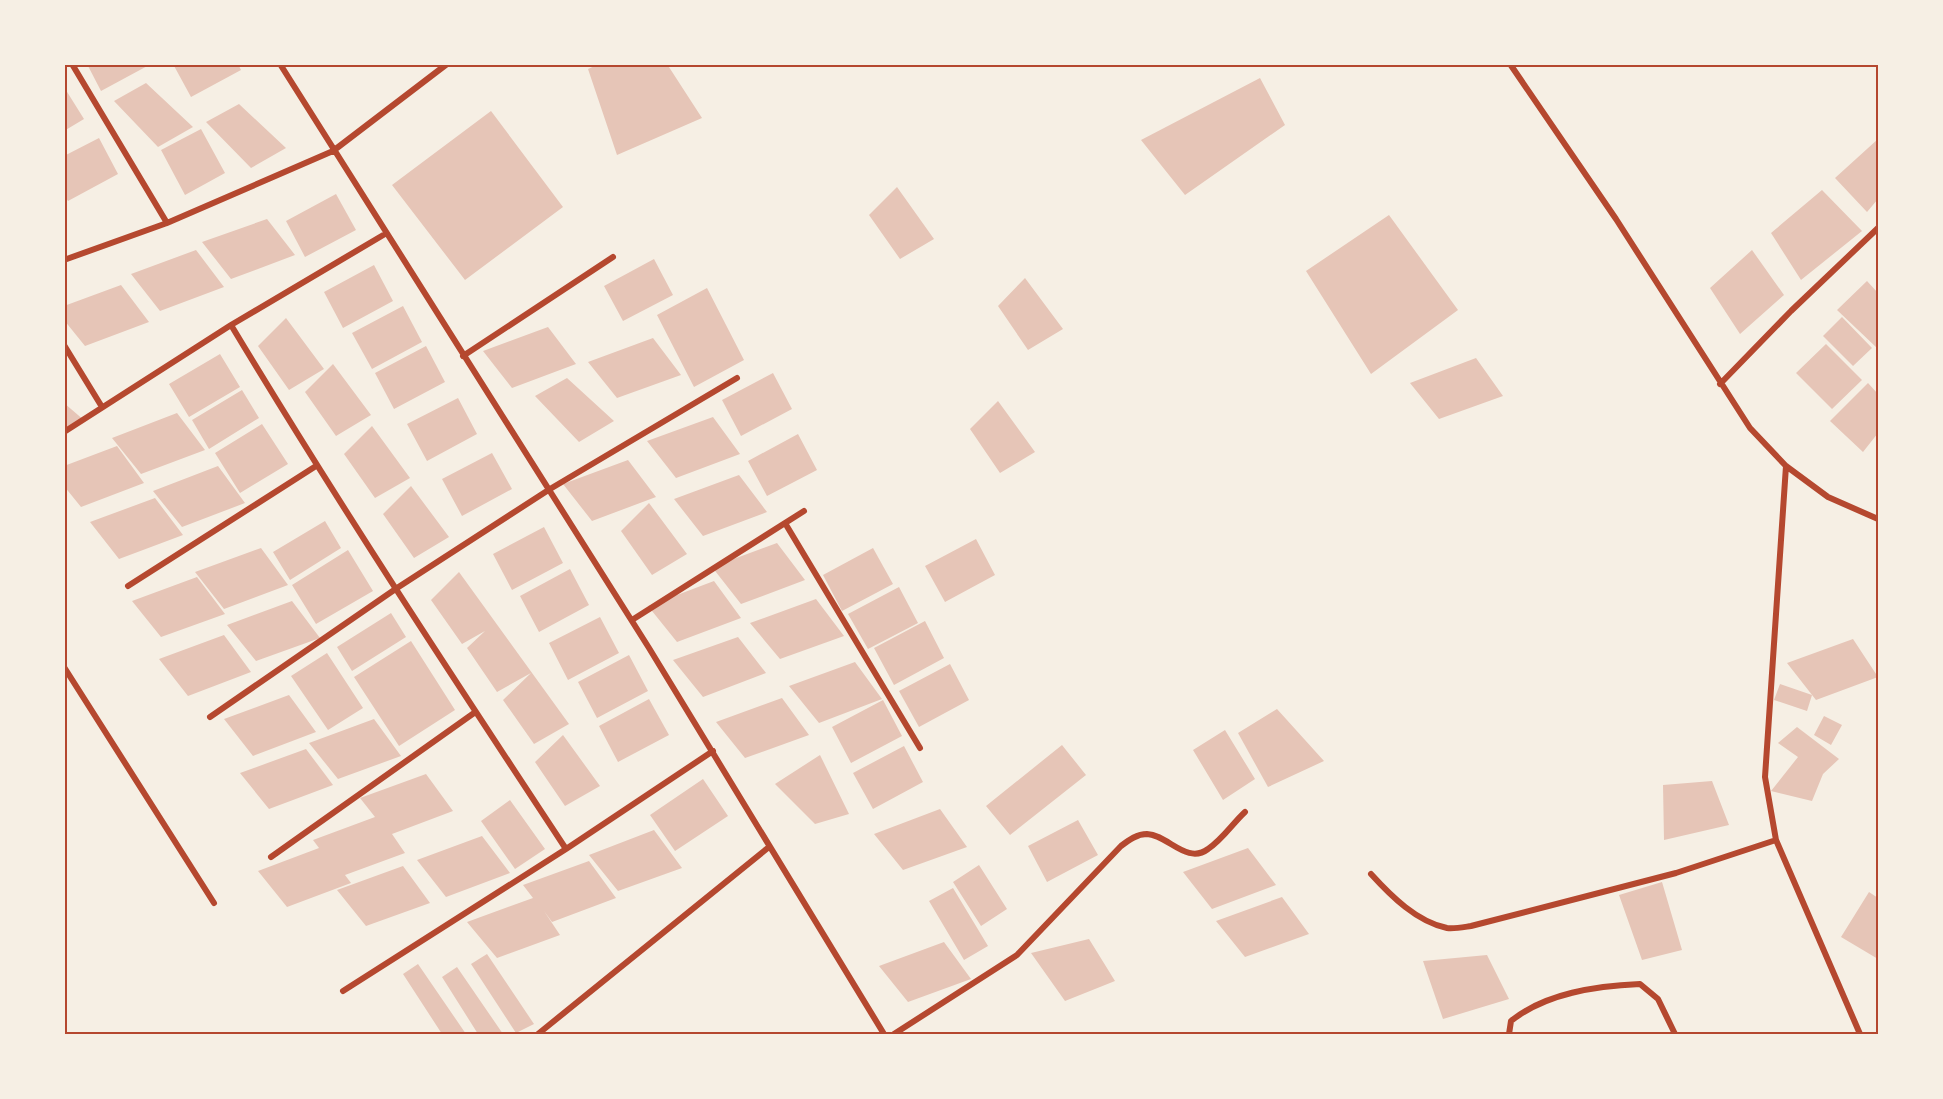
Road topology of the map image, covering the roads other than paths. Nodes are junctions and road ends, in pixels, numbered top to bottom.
1 (72, 64) edge
2 (280, 64) edge
3 (447, 64) edge
4 (1510, 64) edge
5 (333, 151) junction
6 (167, 223) junction
7 (1878, 228) edge
8 (385, 234) junction
9 (613, 257) dead end
10 (64, 260) edge
11 (231, 325) junction
12 (64, 345) edge
13 (463, 356) junction
14 (737, 378) dead end
15 (1720, 384) junction
16 (102, 406) junction
17 (64, 432) edge
18 (316, 466) junction
19 (1786, 466) junction
20 (550, 489) junction
21 (804, 511) dead end
22 (1878, 519) edge
23 (784, 524) junction
24 (128, 586) dead end
25 (397, 588) junction
26 (632, 620) junction
27 (64, 667) edge
28 (474, 713) junction
29 (210, 717) dead end
30 (920, 748) dead end
31 (713, 751) junction
32 (1245, 812) dead end
33 (1776, 840) junction
34 (769, 847) junction
35 (566, 849) junction
36 (271, 857) dead end
37 (1371, 874) dead end
38 (214, 903) dead end
39 (343, 991) dead end
40 (538, 1035) edge
41 (884, 1035) edge
42 (894, 1035) edge
43 (1509, 1035) edge
44 (1675, 1035) edge
45 (1860, 1035) edge

1 - 6 street
2 - 5 street
3 - 5 street
4 - 15 street
5 - 6 street
5 - 8 street
6 - 10 street
7 - 15 street
8 - 11 street
8 - 13 street
9 - 13 street
11 - 16 street
11 - 18 street
12 - 16 street
13 - 20 street
14 - 20 street
15 - 19 street
16 - 17 street
18 - 24 street
18 - 25 street
19 - 22 street
19 - 33 street
20 - 25 street
20 - 26 street
21 - 23 street
23 - 26 street
23 - 30 street
25 - 28 street
25 - 29 street
26 - 31 street
27 - 38 street
28 - 35 street
28 - 36 street
31 - 34 street
31 - 35 street
32 - 42 street
33 - 37 street
33 - 45 street
34 - 40 street
34 - 41 street
35 - 39 street
43 - 44 street

